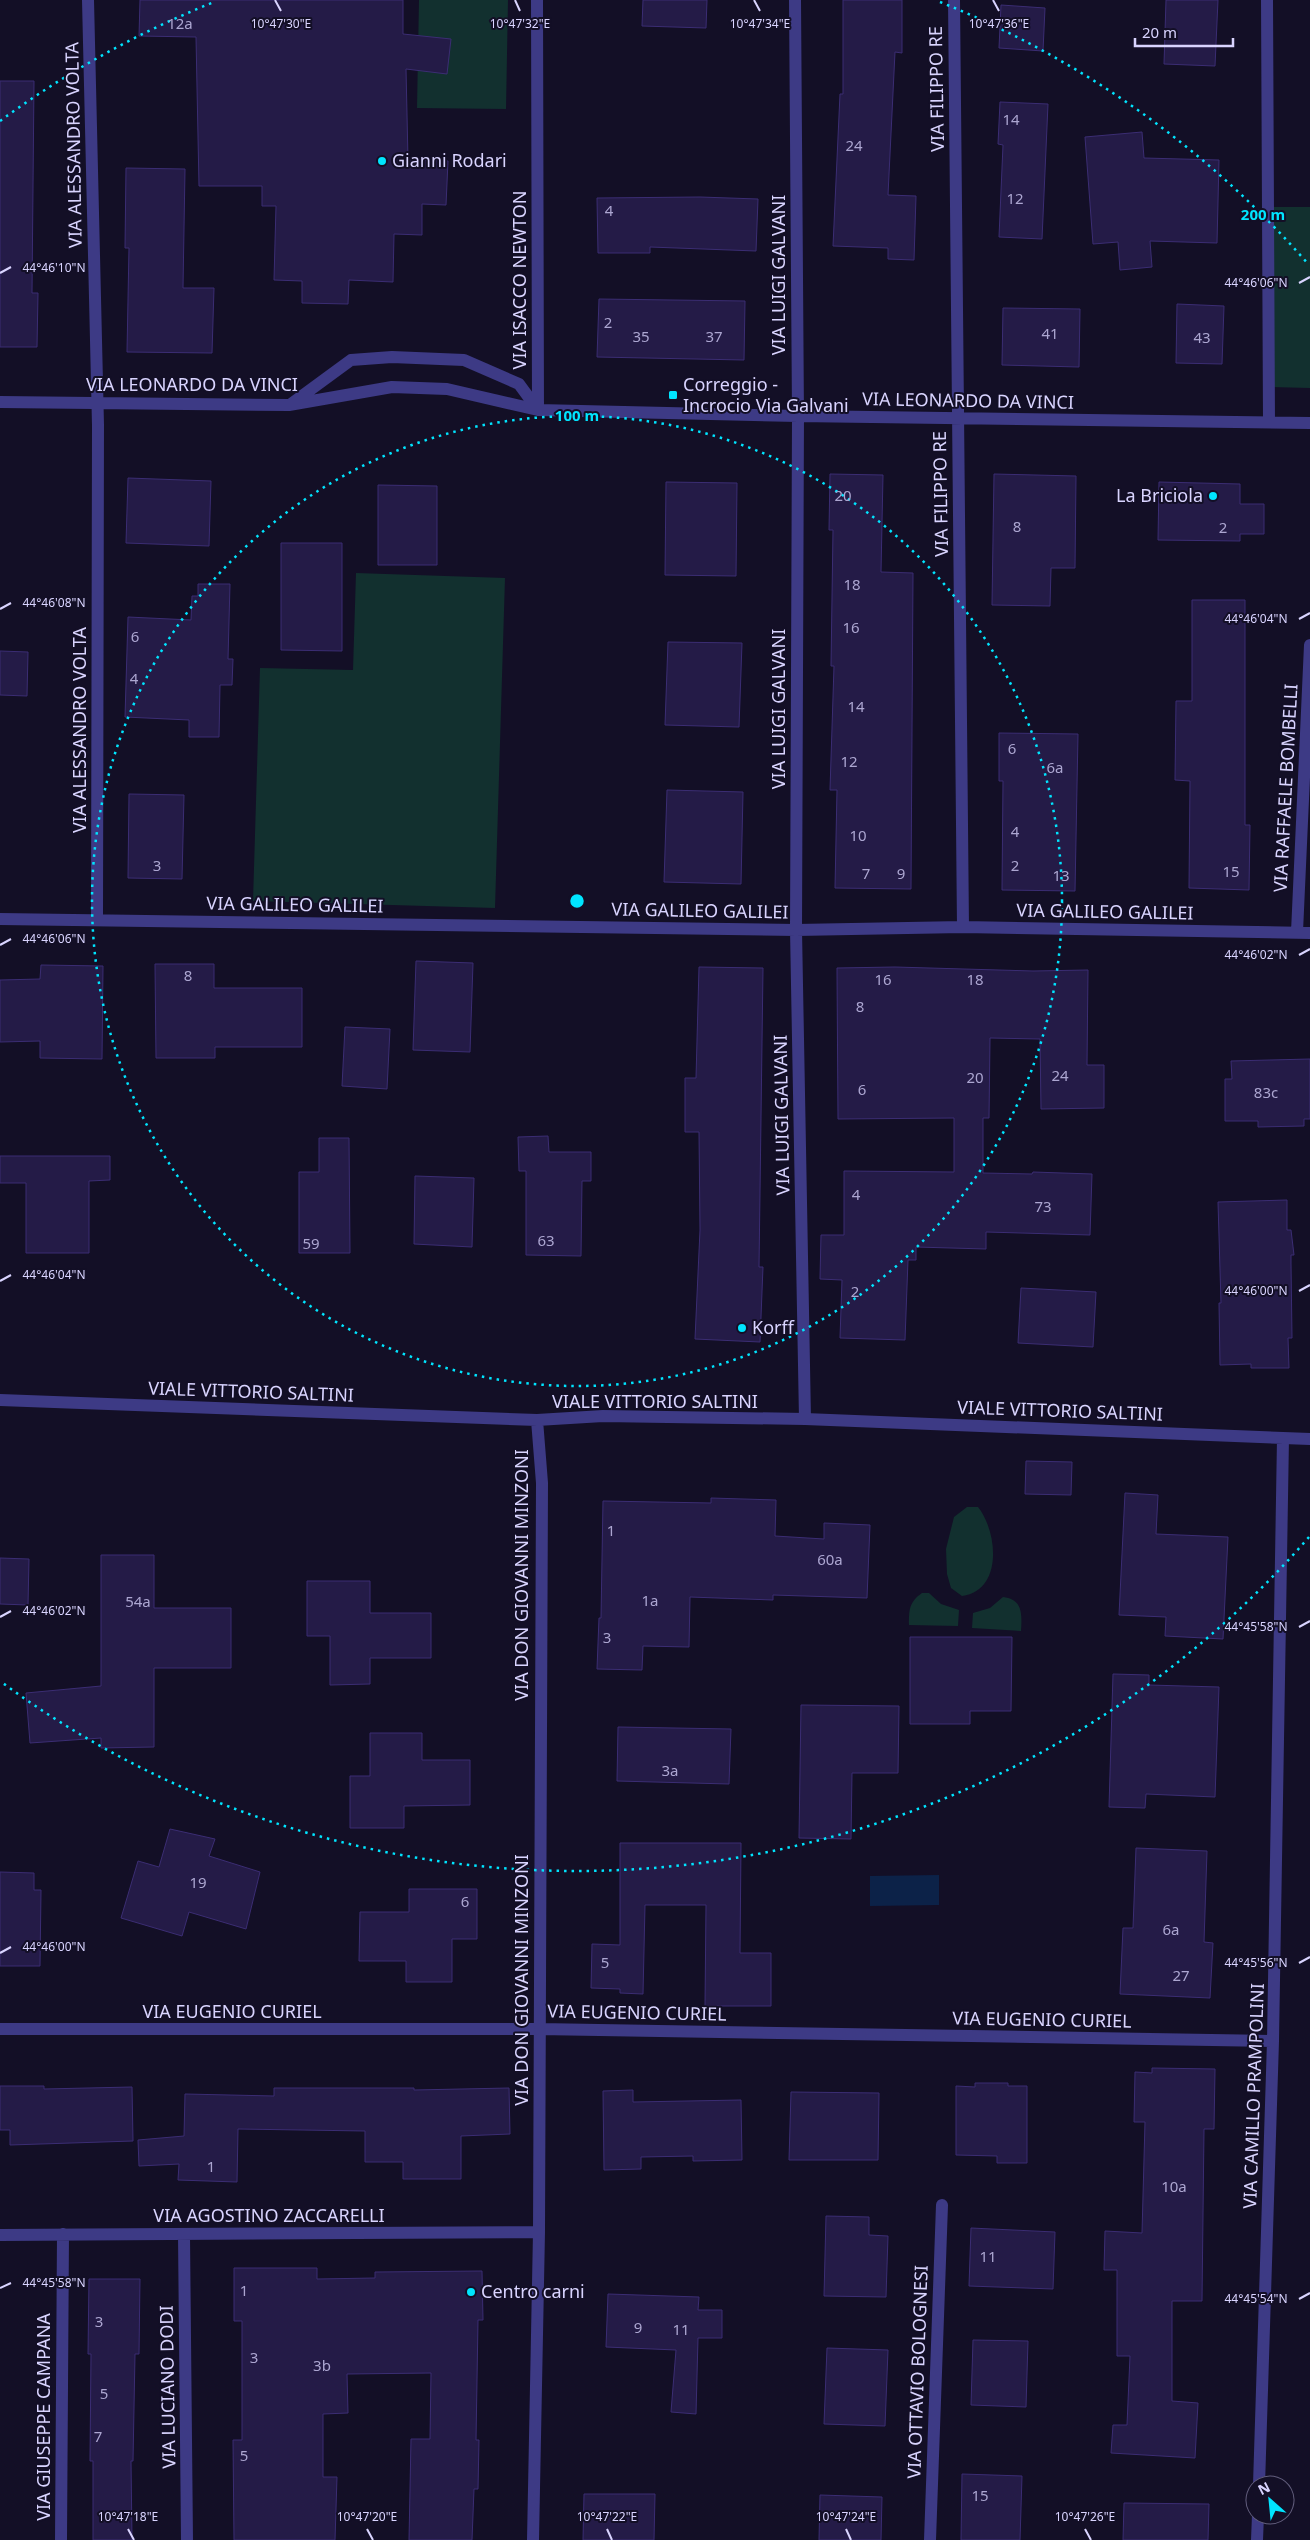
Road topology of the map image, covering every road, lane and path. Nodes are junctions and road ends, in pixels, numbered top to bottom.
1 (88, 0) edge
2 (537, 0) edge
3 (795, 0) edge
4 (954, 0) edge
5 (1267, 0) edge
6 (0, 402) edge
7 (97, 403) junction
8 (288, 406) junction
9 (538, 410) junction
10 (798, 416) junction
11 (958, 418) junction
12 (1269, 422) junction
13 (1310, 423) edge
14 (1310, 645) edge
15 (0, 918) edge
16 (97, 920) junction
17 (964, 927) junction
18 (796, 930) junction
19 (1304, 932) edge
20 (0, 1400) edge
21 (805, 1419) junction
22 (537, 1420) junction
23 (1283, 1438) junction
24 (1310, 1439) edge
25 (0, 2029) edge
26 (539, 2030) junction
27 (1273, 2041) junction
28 (942, 2205) dead end
29 (539, 2232) junction
30 (62, 2234) junction
31 (0, 2235) edge
32 (184, 2235) junction
33 (1259, 2475) edge
34 (1258, 2525) edge
35 (61, 2540) edge
36 (187, 2540) edge
37 (533, 2540) edge
38 (930, 2540) edge
39 (1257, 2540) edge

1 - 7 street, VIA ALESSANDRO VOLTA
2 - 9 street, VIA ISACCO NEWTON
3 - 10 street, VIA LUIGI GALVANI
4 - 11 street, VIA FILIPPO RE
5 - 12 street
6 - 7 street, VIA LEONARDO DA VINCI
7 - 8 street, VIA LEONARDO DA VINCI
7 - 16 street, VIA ALESSANDRO VOLTA
8 - 9 street, VIA LEONARDO DA VINCI
8 - 9 street
9 - 10 street, VIA LEONARDO DA VINCI
10 - 11 street, VIA LEONARDO DA VINCI
10 - 18 street, VIA LUIGI GALVANI
11 - 12 street, VIA LEONARDO DA VINCI
11 - 17 street, VIA FILIPPO RE
12 - 13 street, VIA LEONARDO DA VINCI
14 - 19 street, VIA RAFFAELE BOMBELLI
15 - 16 street, VIA GALILEO GALILEI
16 - 18 street, VIA GALILEO GALILEI
17 - 18 street, VIA GALILEO GALILEI
17 - 19 street, VIA GALILEO GALILEI
18 - 21 street, VIA LUIGI GALVANI
20 - 22 street, VIALE VITTORIO SALTINI
21 - 22 street, VIALE VITTORIO SALTINI
21 - 23 street, VIALE VITTORIO SALTINI
22 - 26 street, VIA DON GIOVANNI MINZONI
23 - 24 street, VIALE VITTORIO SALTINI
23 - 27 street, VIA CAMILLO PRAMPOLINI
25 - 26 street, VIA EUGENIO CURIEL
26 - 27 street, VIA EUGENIO CURIEL
26 - 29 street, VIA DON GIOVANNI MINZONI
27 - 33 street, VIA CAMILLO PRAMPOLINI
28 - 38 street, VIA OTTAVIO BOLOGNESI
29 - 32 street, VIA AGOSTINO ZACCARELLI
29 - 37 street, VIA DON GIOVANNI MINZONI
30 - 31 street, VIA AGOSTINO ZACCARELLI
30 - 32 street, VIA AGOSTINO ZACCARELLI
30 - 35 street, VIA GIUSEPPE CAMPANA
32 - 36 street, VIA LUCIANO DODI
34 - 39 street

